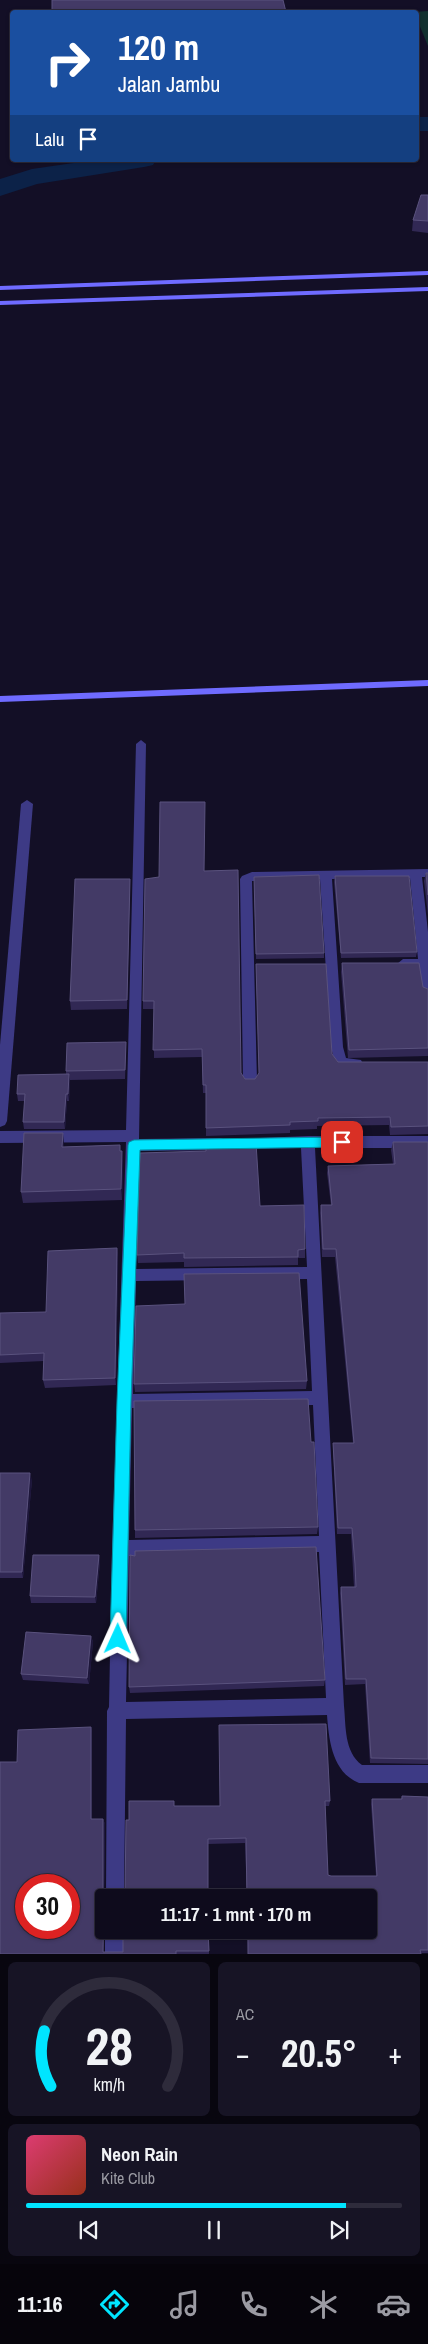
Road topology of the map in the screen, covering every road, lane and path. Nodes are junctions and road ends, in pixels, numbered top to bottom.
1 (428, 273) edge
2 (0, 288) edge
3 (428, 289) edge
4 (0, 303) edge
5 (428, 683) edge
6 (0, 699) edge
7 (141, 744) dead end
8 (27, 804) dead end
9 (422, 873) edge
10 (326, 876) junction
11 (387, 964) edge
12 (426, 964) edge
13 (428, 992) edge
14 (372, 1064) edge
15 (250, 1081) edge
16 (0, 1121) edge
17 (0, 1137) edge
18 (133, 1141) junction
19 (308, 1142) junction
20 (428, 1142) edge
21 (313, 1273) junction
22 (130, 1275) junction
23 (321, 1398) junction
24 (124, 1401) junction
25 (328, 1544) junction
26 (120, 1548) junction
27 (335, 1706) junction
28 (116, 1711) junction
29 (428, 1774) edge
30 (114, 1889) edge
31 (114, 1939) edge
32 (114, 1954) edge

1 - 2 street
3 - 4 street
5 - 6 street
7 - 18 street
8 - 16 street
9 - 10 street
9 - 12 street
10 - 14 street
10 - 15 street
11 - 12 street
12 - 13 street
17 - 18 street
18 - 19 street
18 - 22 street
19 - 20 street
19 - 21 street
21 - 22 street
21 - 23 street
22 - 24 street
23 - 24 street
23 - 25 street
24 - 26 street
25 - 26 street
25 - 27 street
26 - 28 street
27 - 28 street
27 - 29 street
28 - 30 street
31 - 32 street

